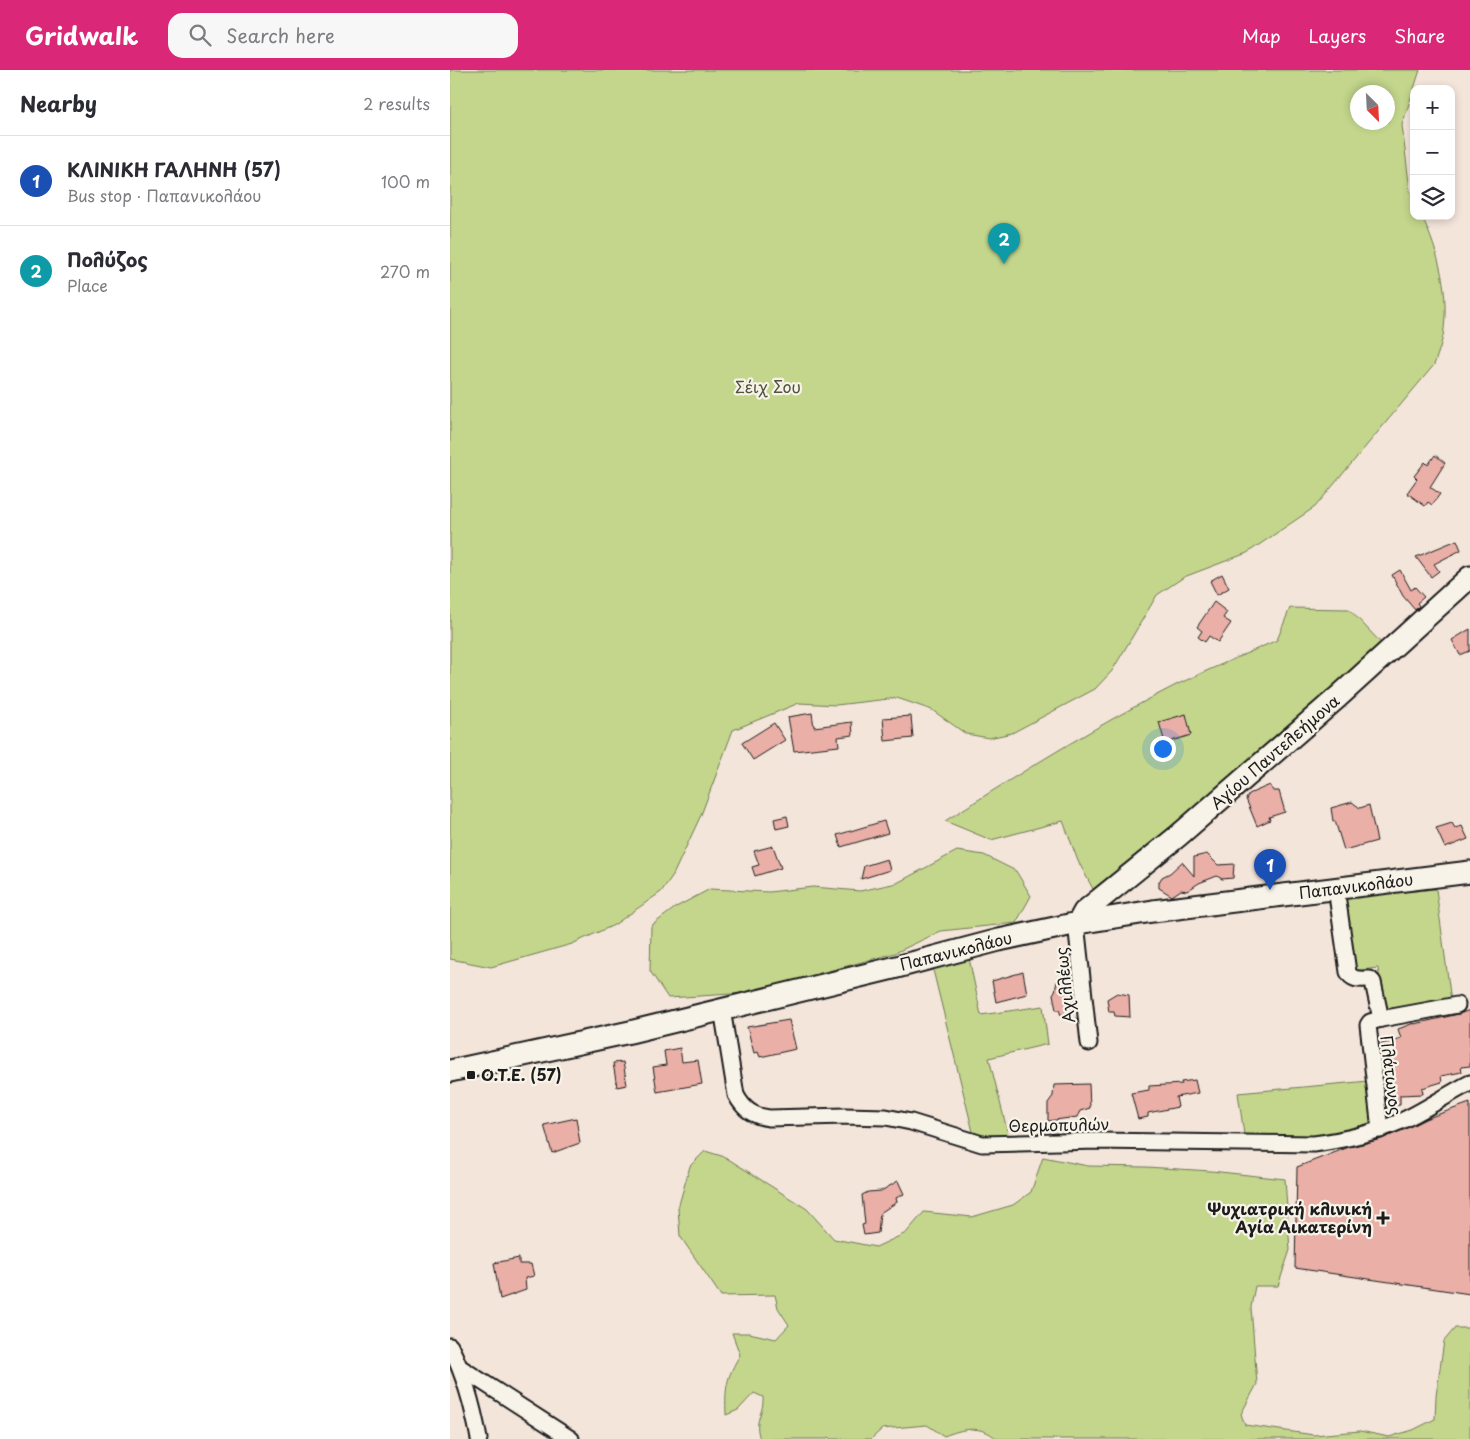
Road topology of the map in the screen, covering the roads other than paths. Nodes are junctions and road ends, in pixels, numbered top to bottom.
1 (1470, 577) edge
2 (1470, 872) edge
3 (1336, 888) junction
4 (1078, 923) junction
5 (1457, 1005) dead end
6 (722, 1009) junction
7 (1375, 1022) junction
8 (1089, 1043) dead end
9 (450, 1071) edge
10 (1470, 1083) edge
11 (1380, 1130) junction
12 (450, 1346) edge
13 (461, 1368) junction
14 (479, 1439) edge
15 (571, 1439) edge

1 - 4 main road, Αγίου Παντελεήμονα
2 - 3 main road, Παπανικολάου
3 - 4 main road, Παπανικολάου
3 - 7 street, Πλάτωνος
4 - 6 main road, Παπανικολάου
4 - 8 street, Αχιλλέως
5 - 7 street
6 - 9 main road, Παπανικολάου
6 - 11 street, Θερμοπυλών
7 - 11 street, Πλάτωνος
10 - 11 street, Θερμοπυλών
12 - 13 street
13 - 14 street
13 - 15 street

